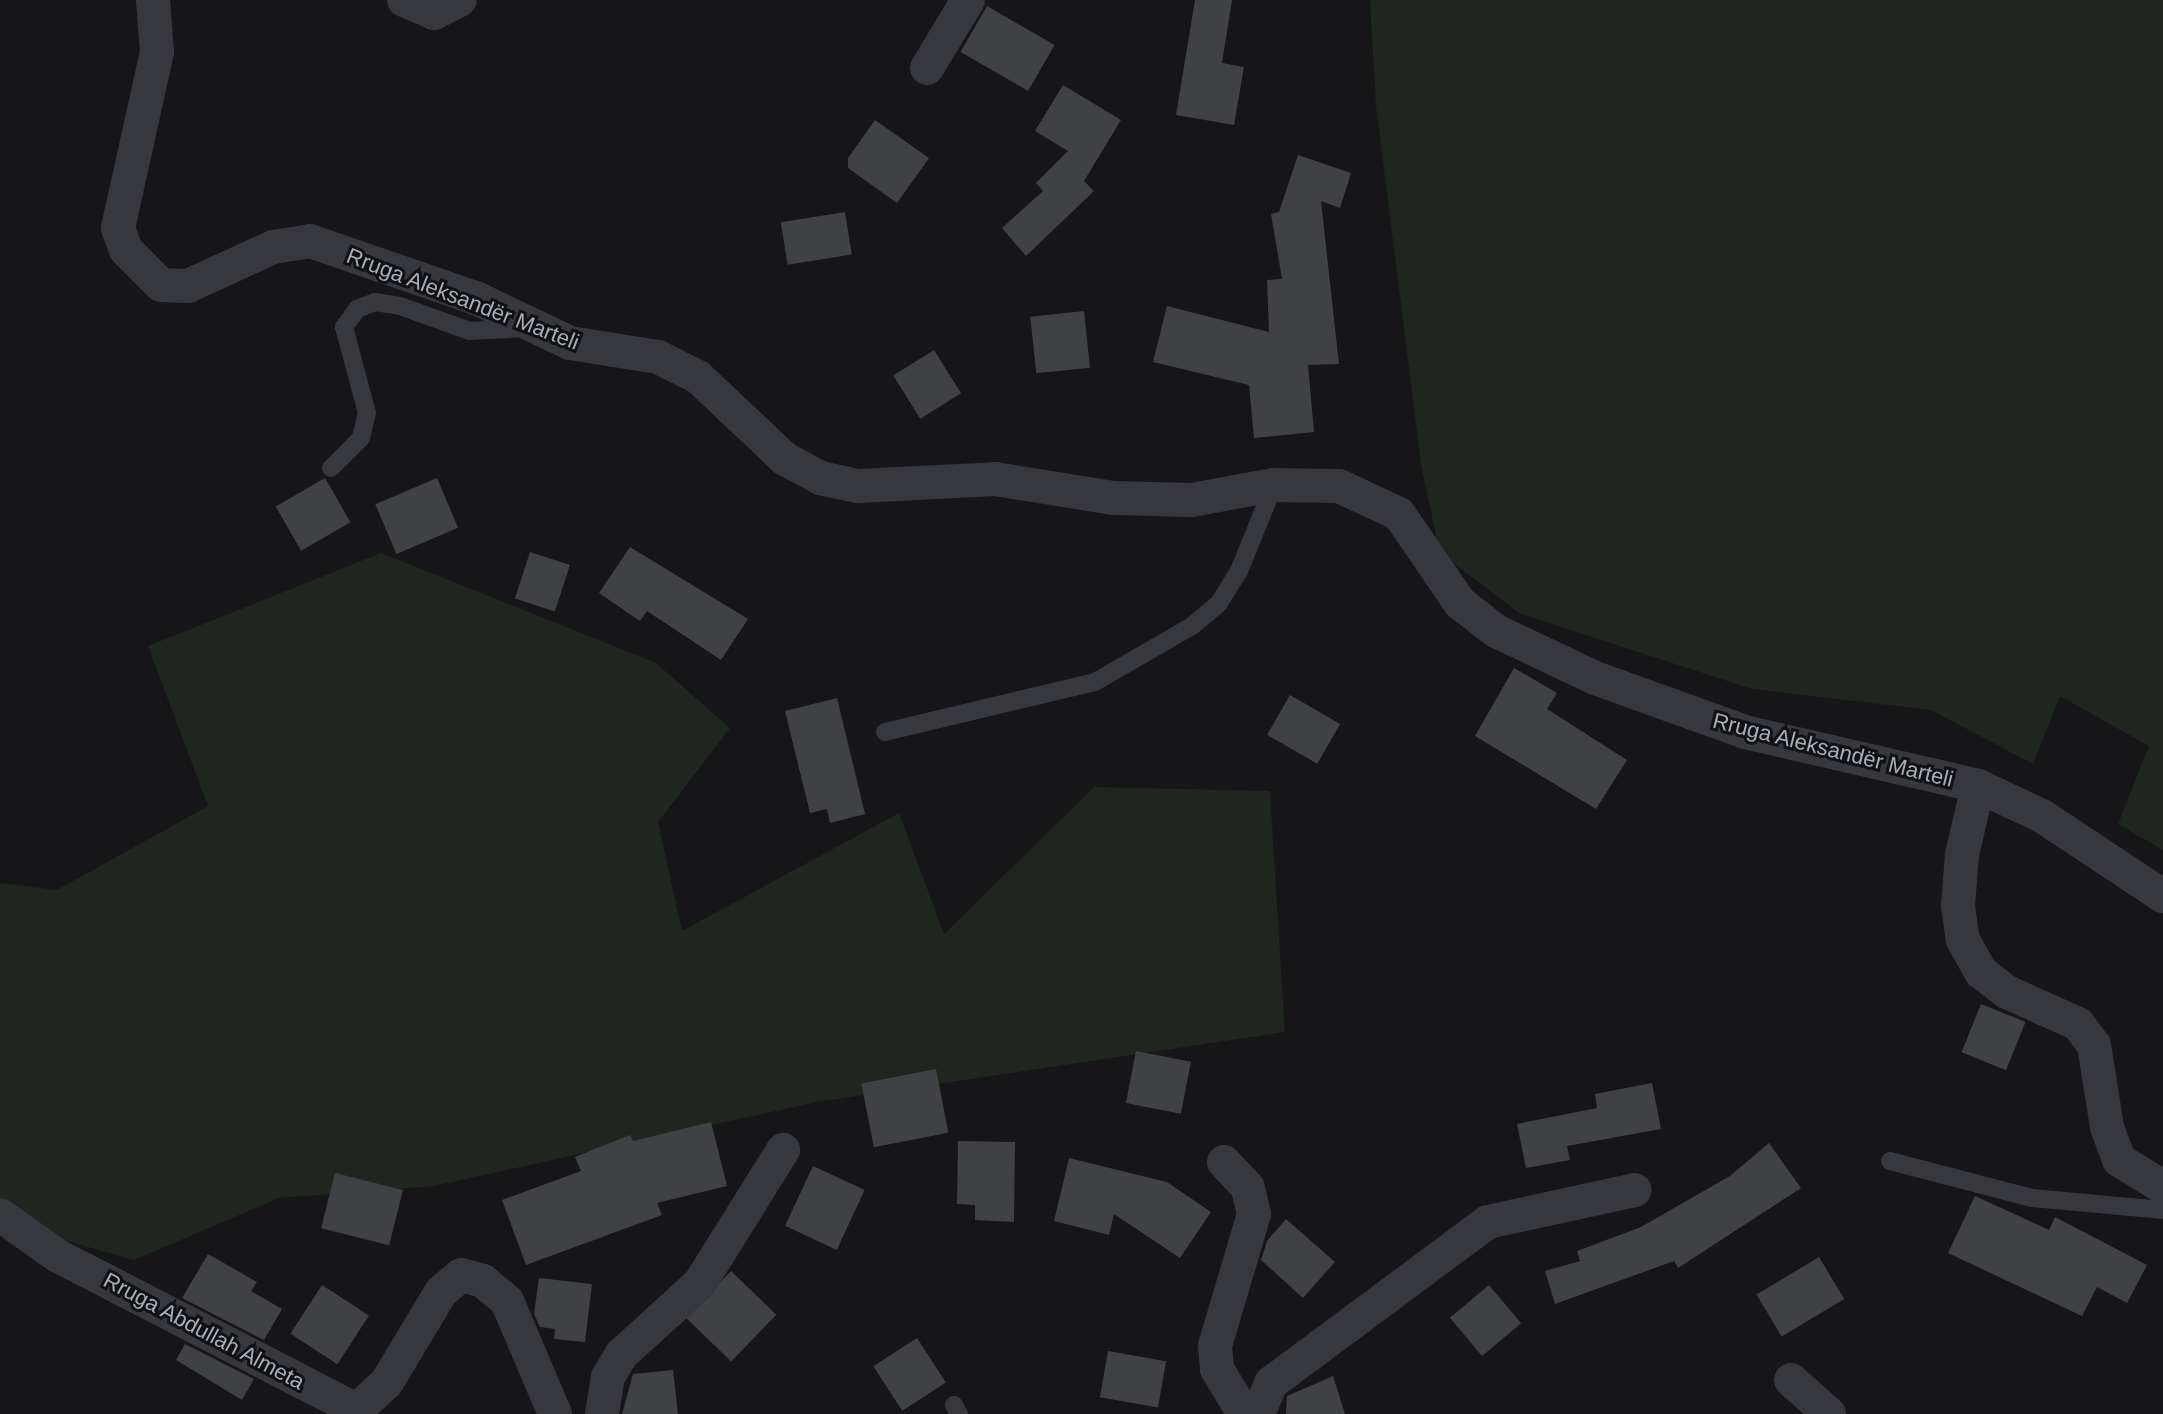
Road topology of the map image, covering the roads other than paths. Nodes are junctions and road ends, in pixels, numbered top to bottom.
1 (153, 0) edge
2 (404, 0) edge
3 (460, 0) edge
4 (968, 0) edge
5 (927, 68) dead end
6 (534, 326) junction
7 (331, 468) dead end
8 (1274, 485) junction
9 (885, 732) dead end
10 (1978, 786) junction
11 (2163, 896) edge
12 (783, 1150) dead end
13 (1890, 1161) dead end
14 (1224, 1162) dead end
15 (2163, 1187) edge
16 (1635, 1190) dead end
17 (2163, 1210) edge
18 (0, 1215) edge
19 (1791, 1380) dead end
20 (555, 1414) edge
21 (602, 1414) edge
22 (1244, 1414) edge
23 (1258, 1414) edge
24 (1829, 1414) edge

1 - 6 street, Rruga Aleksandër Marteli
2 - 3 street
4 - 5 street
6 - 7 lane
6 - 8 street, Rruga Aleksandër Marteli
8 - 9 lane
8 - 10 street, Rruga Aleksandër Marteli
10 - 11 street, Rruga Aleksandër Marteli
10 - 15 street
12 - 21 street
13 - 17 lane
14 - 22 street
16 - 23 street
18 - 20 street, Rruga Abdullah Almeta
19 - 24 street

